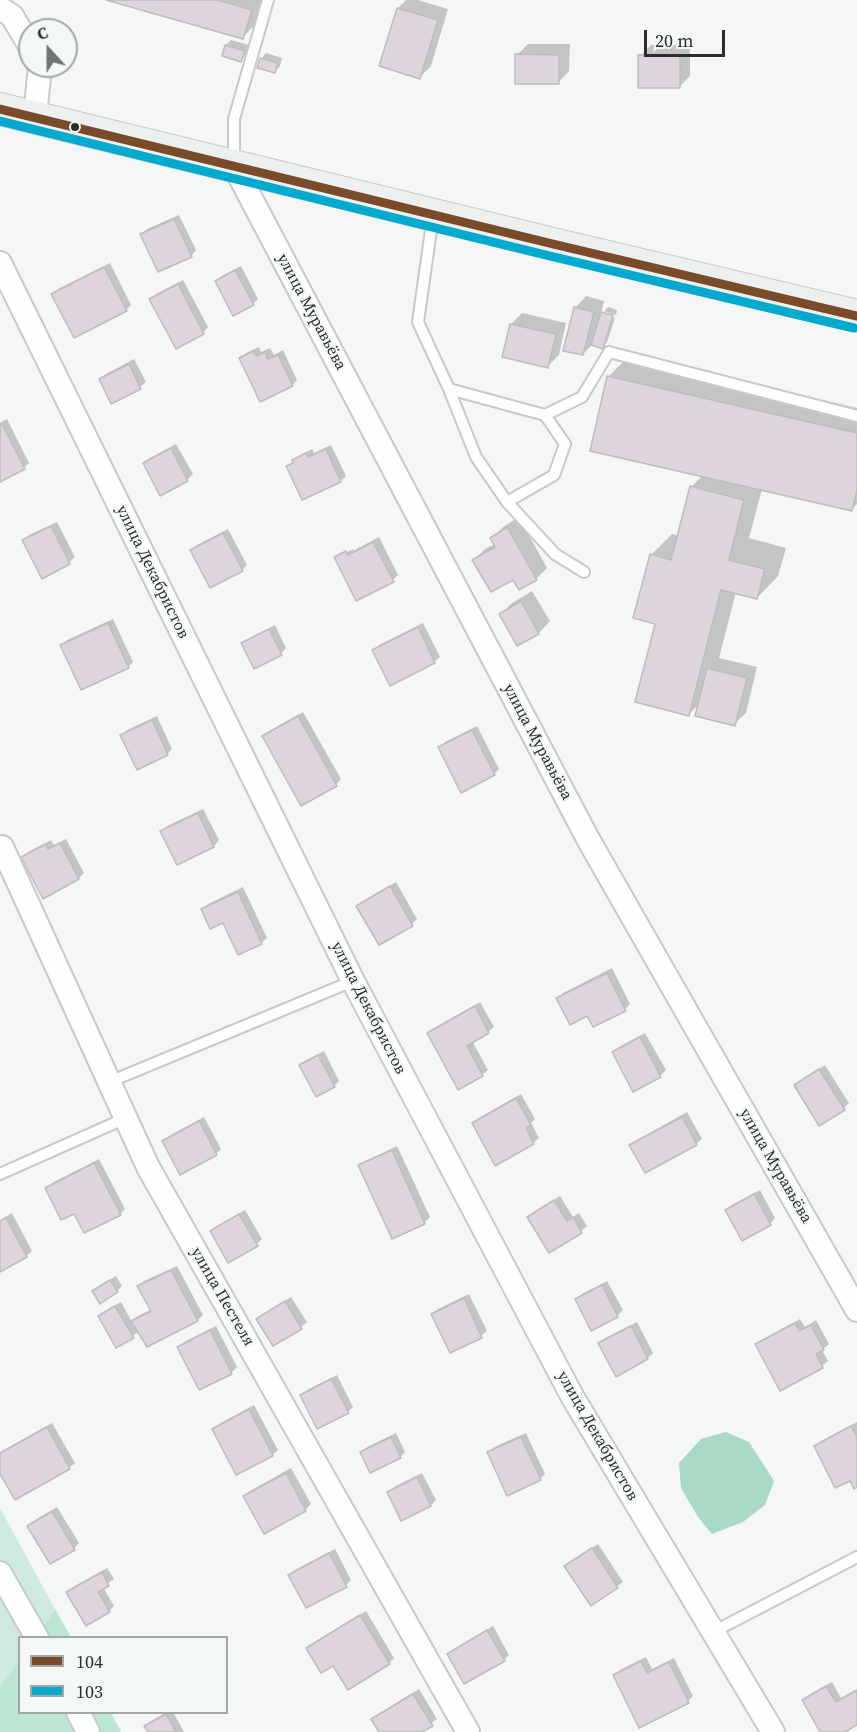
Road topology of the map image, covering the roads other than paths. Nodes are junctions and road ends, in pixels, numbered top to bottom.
1 (268, 0) edge
2 (0, 8) edge
3 (18, 26) edge
4 (39, 78) edge
5 (0, 109) edge
6 (35, 117) junction
7 (234, 166) junction
8 (433, 214) junction
9 (0, 263) edge
10 (857, 316) edge
11 (449, 389) junction
12 (545, 415) junction
13 (857, 416) edge
14 (507, 502) junction
15 (584, 572) dead end
16 (2, 847) dead end
17 (353, 981) junction
18 (109, 1082) junction
19 (126, 1118) junction
20 (0, 1173) edge
21 (857, 1310) edge
22 (857, 1557) edge
23 (0, 1573) edge
24 (713, 1632) junction
25 (36, 1636) edge
26 (79, 1714) edge
27 (88, 1732) edge
28 (468, 1732) edge
29 (773, 1732) edge

1 - 7 lane
2 - 3 street
4 - 6 street
5 - 6 main road
6 - 7 main road
7 - 8 main road
7 - 21 street, улица Муравьёва
8 - 10 main road
8 - 11 lane
9 - 17 street, улица Декабристов
11 - 12 lane
11 - 14 lane
12 - 13 lane
12 - 14 lane
14 - 15 lane
16 - 18 street, улица Пестеля
17 - 18 lane
17 - 24 street, улица Декабристов
18 - 19 street, улица Пестеля
19 - 20 lane
19 - 28 street, улица Пестеля
22 - 24 lane
23 - 25 street
24 - 29 street, улица Декабристов
26 - 27 street

